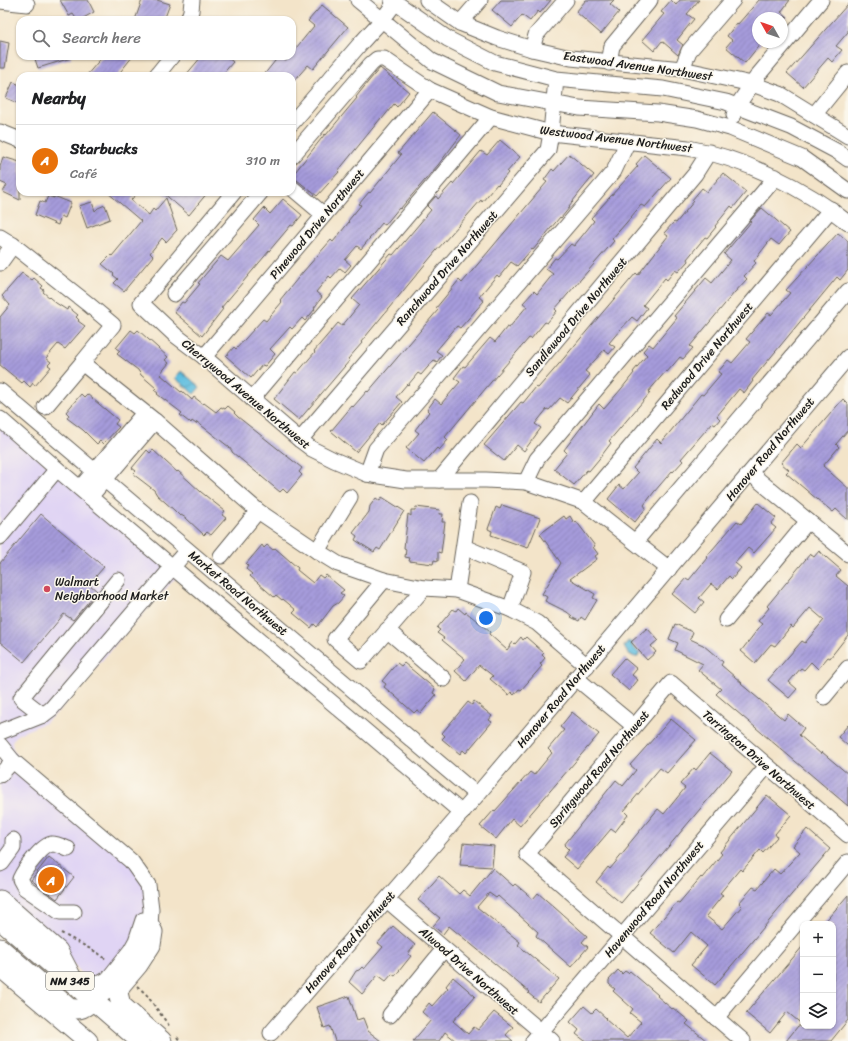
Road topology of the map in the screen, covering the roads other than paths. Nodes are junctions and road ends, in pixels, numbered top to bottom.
1 (192, 0) edge
2 (358, 0) edge
3 (427, 0) edge
4 (480, 0) edge
5 (566, 0) edge
6 (650, 0) edge
7 (733, 0) edge
8 (821, 0) edge
9 (0, 1) edge
10 (393, 1) edge
11 (27, 4) dead end
12 (189, 16) edge
13 (382, 20) junction
14 (460, 23) junction
15 (532, 49) junction
16 (169, 60) edge
17 (609, 63) junction
18 (682, 69) junction
19 (159, 72) edge
20 (848, 74) edge
21 (556, 79) junction
22 (752, 84) junction
23 (430, 90) junction
24 (554, 104) junction
25 (737, 106) junction
26 (814, 115) junction
27 (491, 117) junction
28 (296, 118) edge
29 (730, 128) junction
30 (0, 132) edge
31 (551, 133) junction
32 (848, 136) edge
33 (16, 138) edge
34 (628, 141) junction
35 (296, 151) edge
36 (709, 152) junction
37 (848, 160) edge
38 (776, 177) junction
39 (296, 191) edge
40 (848, 191) edge
41 (231, 196) edge
42 (258, 196) edge
43 (831, 209) junction
44 (324, 215) junction
45 (848, 223) edge
46 (0, 237) edge
47 (13, 245) junction
48 (0, 263) edge
49 (848, 291) edge
50 (174, 294) dead end
51 (204, 357) junction
52 (848, 357) edge
53 (82, 363) junction
54 (0, 391) edge
55 (252, 399) junction
56 (44, 407) dead end
57 (150, 417) junction
58 (0, 418) edge
59 (300, 440) junction
60 (57, 469) junction
61 (750, 473) junction
62 (367, 474) junction
63 (100, 476) junction
64 (439, 480) junction
65 (526, 482) junction
66 (85, 493) junction
67 (350, 498) dead end
68 (584, 502) junction
69 (470, 503) dead end
70 (258, 511) junction
71 (808, 521) junction
72 (0, 537) edge
73 (635, 542) junction
74 (464, 547) junction
75 (187, 550) junction
76 (317, 552) junction
77 (848, 554) edge
78 (221, 556) dead end
79 (172, 567) junction
80 (669, 569) junction
81 (118, 580) dead end
82 (384, 580) junction
83 (424, 588) junction
84 (457, 590) junction
85 (510, 610) junction
86 (726, 620) dead end
87 (387, 630) junction
88 (587, 666) junction
89 (848, 668) edge
90 (576, 678) junction
91 (444, 679) dead end
92 (671, 684) joint
93 (824, 696) dead end
94 (43, 715) junction
95 (634, 726) junction
96 (0, 732) edge
97 (0, 745) edge
98 (13, 761) junction
99 (767, 766) junction
100 (0, 774) edge
101 (477, 795) junction
102 (462, 813) junction
103 (848, 835) edge
104 (13, 840) dead end
105 (68, 849) dead end
106 (848, 862) edge
107 (0, 864) edge
108 (142, 878) junction
109 (0, 900) edge
110 (387, 900) junction
111 (74, 912) dead end
112 (0, 920) edge
113 (150, 926) junction
114 (622, 937) junction
115 (0, 948) edge
116 (444, 949) junction
117 (0, 967) edge
118 (122, 973) junction
119 (76, 986) junction
120 (93, 1000) junction
121 (390, 1015) dead end
122 (716, 1018) junction
123 (271, 1032) dead end
124 (170, 1035) edge
125 (542, 1038) edge
126 (88, 1041) edge
127 (140, 1041) edge
128 (743, 1041) edge

1 - 12 street
2 - 13 street
3 - 14 street, Eastwood Avenue Northwest
4 - 14 street
5 - 15 street
6 - 17 street
7 - 18 street
8 - 22 street
9 - 11 street
10 - 13 street
10 - 21 street
13 - 24 street
13 - 28 street
14 - 15 street, Eastwood Avenue Northwest
15 - 17 street, Eastwood Avenue Northwest
16 - 19 street
17 - 18 street, Eastwood Avenue Northwest
18 - 22 street, Eastwood Avenue Northwest
20 - 26 street
21 - 24 street, Ranchwood Drive Northwest
21 - 25 street
22 - 25 street
22 - 26 street, Eastwood Avenue Northwest
23 - 27 street, Westwood Avenue Northwest
23 - 35 street, Westwood Avenue Northwest
23 - 44 street, Pinewood Drive Northwest
24 - 29 street
24 - 31 street, Ranchwood Drive Northwest
25 - 29 street
25 - 37 street
26 - 32 street, Eastwood Avenue Northwest
27 - 31 street, Westwood Avenue Northwest
27 - 55 street
29 - 40 street
30 - 33 street
31 - 34 street, Westwood Avenue Northwest
31 - 59 street, Ranchwood Drive Northwest
34 - 36 street, Westwood Avenue Northwest
34 - 62 street
36 - 38 street, Westwood Avenue Northwest
36 - 64 street, Sandlewood Drive Northwest
38 - 43 street, Westwood Avenue Northwest
38 - 65 street
39 - 44 street
41 - 51 street, Cherrywood Avenue Northwest
42 - 50 street
43 - 45 street, Westwood Avenue Northwest
43 - 68 street, Redwood Drive Northwest
44 - 51 street, Pinewood Drive Northwest
46 - 47 street
47 - 48 street
47 - 53 street
49 - 73 street
51 - 55 street, Cherrywood Avenue Northwest
52 - 61 street, Hanover Road Northwest
53 - 56 street
53 - 57 street
54 - 63 street, Market Road Northwest
55 - 59 street, Cherrywood Avenue Northwest
57 - 63 street
57 - 70 street
58 - 60 street, Market Road Northwest
59 - 62 street, Cherrywood Avenue Northwest
60 - 66 street, Market Road Northwest
60 - 72 street
61 - 71 street
61 - 80 street, Hanover Road Northwest
62 - 64 street, Cherrywood Avenue Northwest
63 - 66 street
63 - 75 street, Market Road Northwest
64 - 65 street, Cherrywood Avenue Northwest
65 - 68 street, Cherrywood Avenue Northwest
66 - 79 street, Market Road Northwest
67 - 76 street
68 - 73 street, Cherrywood Avenue Northwest
69 - 74 street
70 - 76 street
70 - 78 street
71 - 77 street
71 - 86 street
73 - 80 street, Cherrywood Avenue Northwest
74 - 84 street
74 - 85 street
75 - 79 street
75 - 101 street, Market Road Northwest
76 - 82 street
79 - 94 street
79 - 102 street, Market Road Northwest
80 - 88 street, Hanover Road Northwest
81 - 94 street
82 - 83 street
82 - 87 street
83 - 84 street
83 - 87 street
84 - 85 street
85 - 88 street
87 - 91 street
88 - 90 street, Hanover Road Northwest
89 - 93 street
90 - 95 street
90 - 101 street, Hanover Road Northwest
92 - 95 street, Springwood Road Northwest
92 - 99 street, Tarrington Drive Northwest
94 - 96 street
95 - 114 street, Springwood Road Northwest
97 - 98 street
98 - 100 street
98 - 108 street
99 - 103 street, Tarrington Drive Northwest
99 - 114 street, Havenwood Road Northwest
101 - 102 street, Hanover Road Northwest
102 - 110 street, Hanover Road Northwest
104 - 107 street
105 - 111 street
106 - 122 street
108 - 113 street
108 - 118 street
109 - 119 main road
110 - 116 street, Alwood Drive Northwest
110 - 123 street, Hanover Road Northwest
112 - 119 main road, NM 345
113 - 118 main road
113 - 120 street
114 - 122 street
114 - 125 street, Havenwood Road Northwest
115 - 120 main road
116 - 121 street
116 - 125 street, Alwood Drive Northwest
117 - 126 main road, NM 345
118 - 119 street
118 - 124 main road
119 - 120 main road, NM 345
120 - 127 main road, NM 345
122 - 128 street

